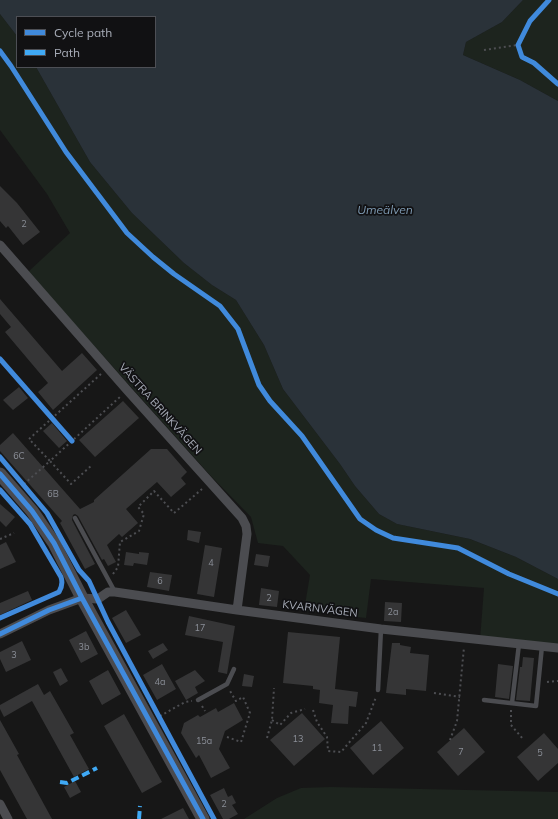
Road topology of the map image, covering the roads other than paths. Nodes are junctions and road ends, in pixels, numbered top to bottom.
1 (0, 245) edge
2 (0, 474) edge
3 (75, 518) dead end
4 (116, 592) junction
5 (82, 598) junction
6 (237, 610) junction
7 (380, 629) junction
8 (0, 634) edge
9 (519, 644) junction
10 (542, 646) junction
11 (558, 648) edge
12 (234, 668) dead end
13 (378, 690) road end
14 (198, 700) road end
15 (484, 700) dead end
16 (512, 703) junction
17 (0, 804) edge
18 (8, 819) edge
19 (204, 819) edge

1 - 6 street, VÄSTRA BRINKVÄGEN
2 - 5 street
3 - 4 lane
4 - 5 street, KVARNVÄGEN
4 - 6 street, KVARNVÄGEN
5 - 8 street, KVARNVÄGEN
5 - 19 street
6 - 7 street, KVARNVÄGEN
7 - 9 street, KVARNVÄGEN
7 - 13 lane
9 - 10 street, KVARNVÄGEN
9 - 16 lane
10 - 11 street, KVARNVÄGEN
10 - 16 lane
12 - 14 lane
15 - 16 lane
17 - 18 street

